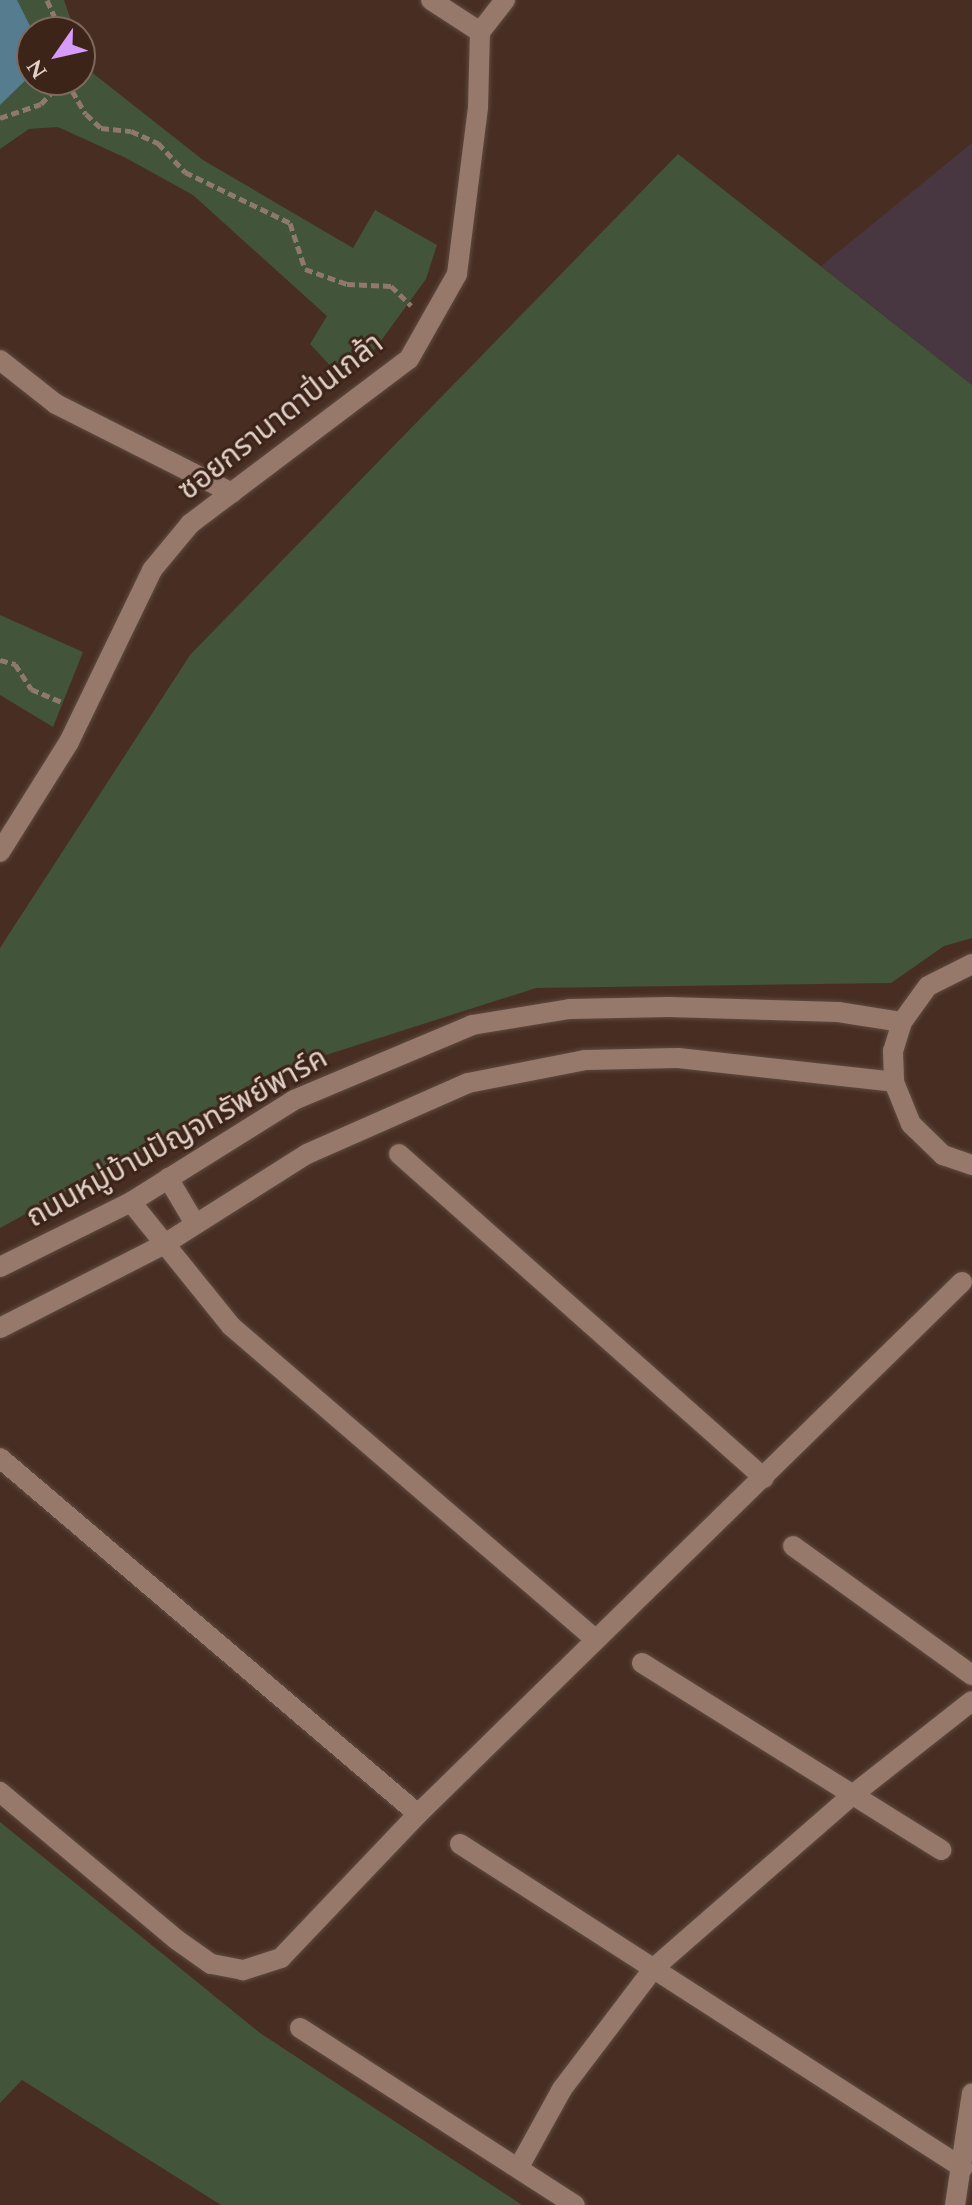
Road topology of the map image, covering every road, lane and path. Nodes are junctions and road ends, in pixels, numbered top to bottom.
1 (431, 0) edge
2 (505, 0) edge
3 (480, 32) junction
4 (49, 96) edge
5 (74, 96) edge
6 (0, 118) edge
7 (429, 322) junction
8 (0, 360) edge
9 (232, 493) junction
10 (0, 660) edge
11 (83, 713) junction
12 (0, 852) edge
13 (972, 964) edge
14 (902, 1022) junction
15 (894, 1082) junction
16 (399, 1154) dead end
17 (972, 1165) edge
18 (168, 1178) junction
19 (131, 1202) junction
20 (194, 1222) junction
21 (163, 1245) junction
22 (0, 1267) edge
23 (962, 1282) dead end
24 (0, 1328) edge
25 (0, 1458) edge
26 (764, 1478) junction
27 (793, 1546) dead end
28 (595, 1639) junction
29 (642, 1663) dead end
30 (972, 1675) edge
31 (972, 1701) edge
32 (0, 1792) edge
33 (850, 1797) junction
34 (418, 1814) junction
35 (460, 1844) dead end
36 (941, 1850) dead end
37 (654, 1968) junction
38 (300, 2028) dead end
39 (972, 2093) edge
40 (519, 2167) junction
41 (963, 2168) junction
42 (575, 2205) edge
43 (955, 2205) edge

1 - 3 street
2 - 3 street
3 - 7 street, ซอยกรานาดาปิ่นเกล้า
4 - 6 path
5 - 7 path
7 - 9 street, ซอยกรานาดาปิ่นเกล้า
8 - 9 street
9 - 11 street, ซอยกรานาดาปิ่นเกล้า
10 - 11 path
11 - 12 street, ซอยกรานาดาปิ่นเกล้า
13 - 14 street
14 - 15 street
14 - 18 street, ถนนหมู่บ้านปัญจทรัพย์พาร์ค
15 - 17 street
15 - 20 street
16 - 26 street
18 - 19 street, ถนนหมู่บ้านปัญจทรัพย์พาร์ค
18 - 20 street
19 - 21 street
19 - 22 street, ถนนหมู่บ้านปัญจทรัพย์พาร์ค
20 - 21 street
21 - 24 street
21 - 28 street
23 - 26 street
25 - 34 street
26 - 28 street
27 - 30 street
28 - 34 street
29 - 33 street
31 - 33 street
32 - 34 street
33 - 36 street
33 - 37 street
35 - 37 street
37 - 40 street
37 - 41 street
38 - 40 street
39 - 41 street
40 - 42 street
41 - 43 street

